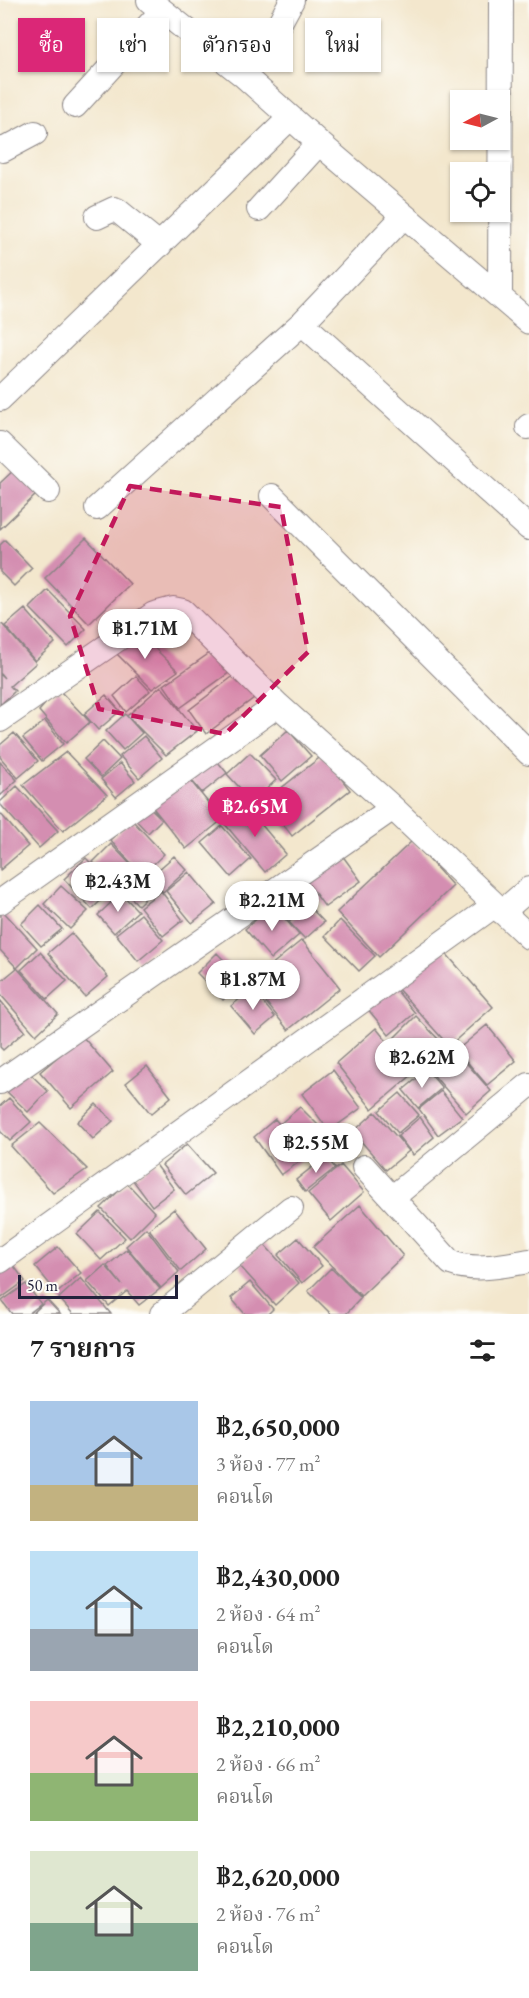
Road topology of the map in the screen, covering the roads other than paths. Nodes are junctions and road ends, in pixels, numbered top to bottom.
1 (292, 0) edge
2 (501, 0) edge
3 (166, 7) edge
4 (243, 75) junction
5 (75, 106) dead end
6 (290, 118) junction
7 (35, 133) dead end
8 (319, 143) junction
9 (0, 148) edge
10 (259, 209) dead end
11 (404, 216) junction
12 (98, 217) dead end
13 (160, 245) junction
14 (500, 297) junction
15 (529, 322) edge
16 (302, 323) junction
17 (0, 399) edge
18 (0, 444) edge
19 (48, 491) dead end
20 (272, 496) dead end
21 (97, 508) dead end
22 (529, 528) edge
23 (278, 705) junction
24 (0, 720) edge
25 (529, 753) edge
26 (393, 808) junction
27 (529, 889) edge
28 (0, 902) edge
29 (498, 908) junction
30 (529, 937) edge
31 (0, 1082) edge
32 (529, 1085) edge
33 (364, 1167) dead end
34 (392, 1198) junction
35 (291, 1208) dead end
36 (0, 1261) edge
37 (529, 1261) edge
38 (162, 1314) edge

1 - 4 street
2 - 14 street
3 - 4 street
3 - 5 street
4 - 6 street
6 - 8 street
6 - 13 street
7 - 9 street
8 - 10 street
8 - 11 street
11 - 14 street
11 - 16 street
12 - 13 street
13 - 17 street
14 - 15 street
16 - 21 street
16 - 22 street
18 - 19 street
20 - 25 street
23 - 24 street
23 - 26 street
23 - 28 street
26 - 29 street
26 - 31 street
27 - 29 street
29 - 30 street
29 - 36 street
32 - 34 street
33 - 34 street
34 - 37 street
35 - 38 street

